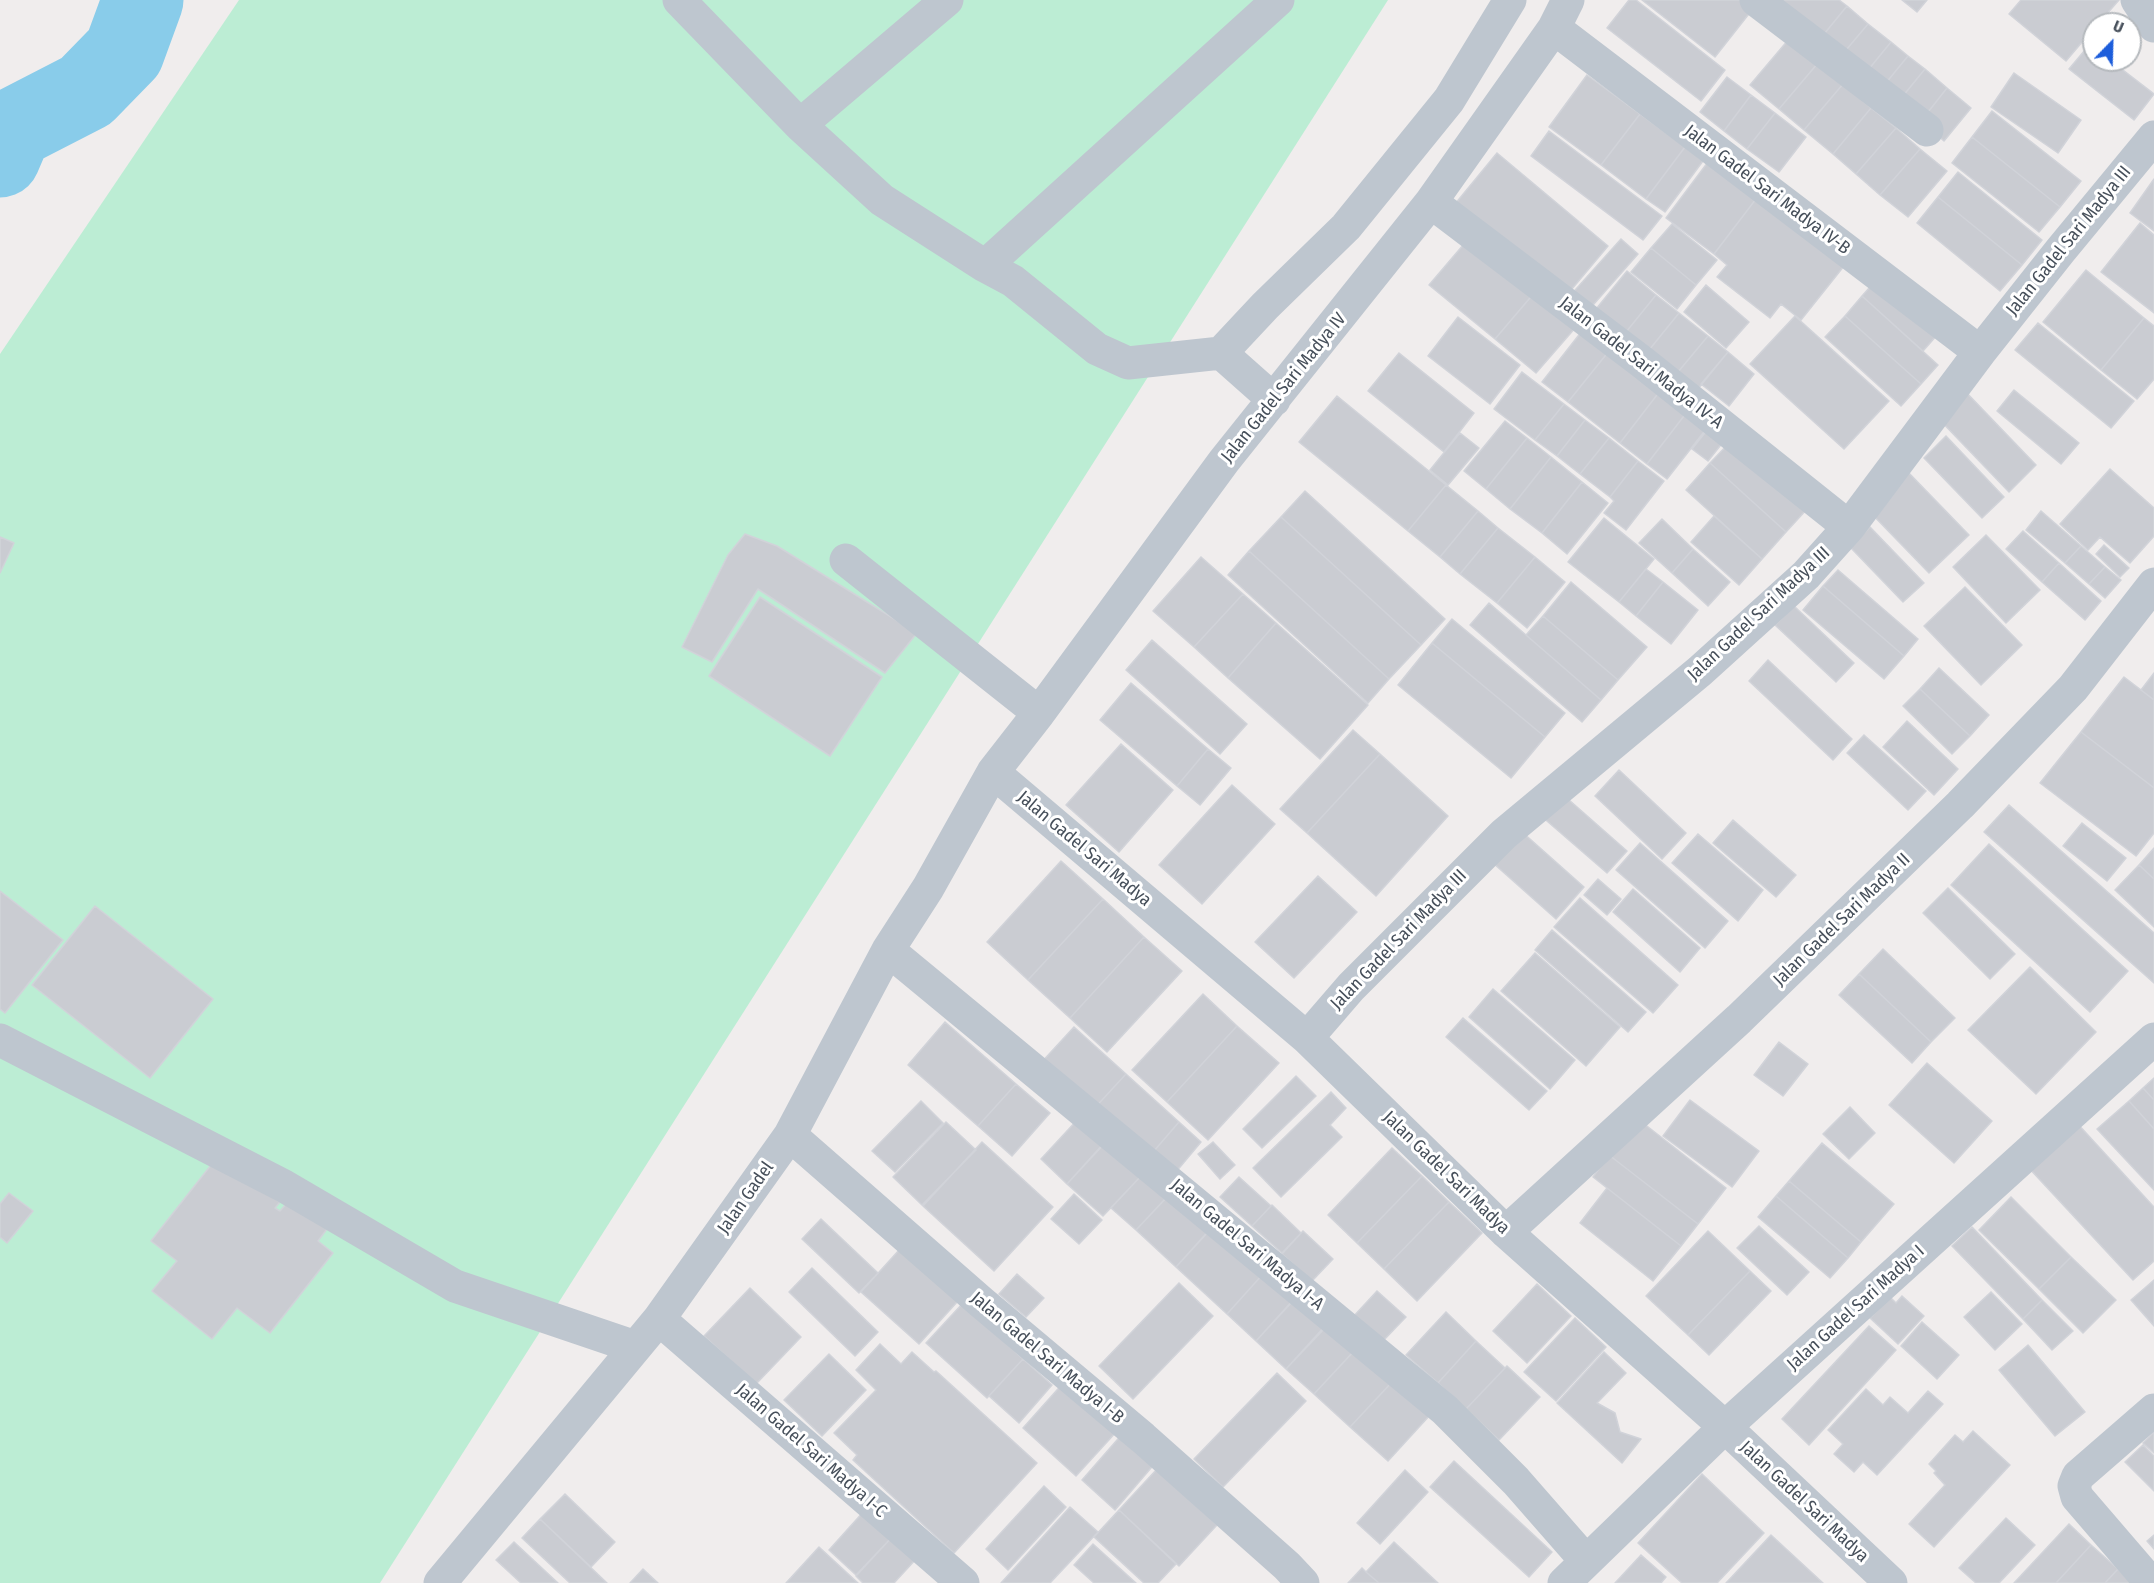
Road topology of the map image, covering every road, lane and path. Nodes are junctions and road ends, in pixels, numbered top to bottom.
1 (679, 0) edge
2 (947, 0) edge
3 (1278, 0) edge
4 (1510, 0) edge
5 (1756, 0) edge
6 (2137, 0) edge
7 (1561, 14) edge
8 (2154, 26) edge
9 (800, 125) junction
10 (1927, 130) dead end
11 (2154, 137) edge
12 (1431, 202) junction
13 (985, 266) junction
14 (1980, 352) junction
15 (1221, 353) junction
16 (1274, 400) junction
17 (1849, 527) junction
18 (846, 560) dead end
19 (2154, 584) edge
20 (1040, 713) junction
21 (993, 772) junction
22 (888, 950) junction
23 (1307, 1038) junction
24 (2154, 1039) edge
25 (0, 1040) edge
26 (790, 1135) junction
27 (1506, 1232) junction
28 (659, 1319) junction
29 (635, 1347) junction
30 (2154, 1410) edge
31 (1725, 1427) junction
32 (1575, 1572) edge
33 (440, 1583) edge
34 (963, 1583) edge
35 (1303, 1583) edge
36 (1891, 1583) edge
37 (2151, 1583) edge

1 - 9 street
2 - 9 street
3 - 13 street
4 - 15 street
5 - 10 street
6 - 8 street
7 - 12 street, Jalan Gadel Sari Madya IV
7 - 14 street, Jalan Gadel Sari Madya IV-B
9 - 13 street
11 - 14 street, Jalan Gadel Sari Madya III
12 - 16 street, Jalan Gadel Sari Madya IV
12 - 17 street, Jalan Gadel Sari Madya IV-A
13 - 15 street
14 - 17 street, Jalan Gadel Sari Madya III
15 - 16 street
16 - 20 street, Jalan Gadel Sari Madya IV
17 - 23 street, Jalan Gadel Sari Madya III
18 - 20 street
19 - 27 street, Jalan Gadel Sari Madya II
20 - 21 street, Jalan Gadel Sari Madya IV
21 - 22 street, Jalan Gadel
21 - 23 street, Jalan Gadel Sari Madya
22 - 26 street, Jalan Gadel
22 - 32 street, Jalan Gadel Sari Madya I-A
23 - 27 street, Jalan Gadel Sari Madya
24 - 31 street, Jalan Gadel Sari Madya I
25 - 29 street
26 - 28 street, Jalan Gadel
26 - 35 street, Jalan Gadel Sari Madya I-B
27 - 31 street, Jalan Gadel Sari Madya
28 - 29 street, Jalan Gadel
28 - 34 street, Jalan Gadel Sari Madya I-C
29 - 33 street, Jalan Gadel
30 - 37 street
31 - 32 street, Jalan Gadel Sari Madya I
31 - 36 street, Jalan Gadel Sari Madya

